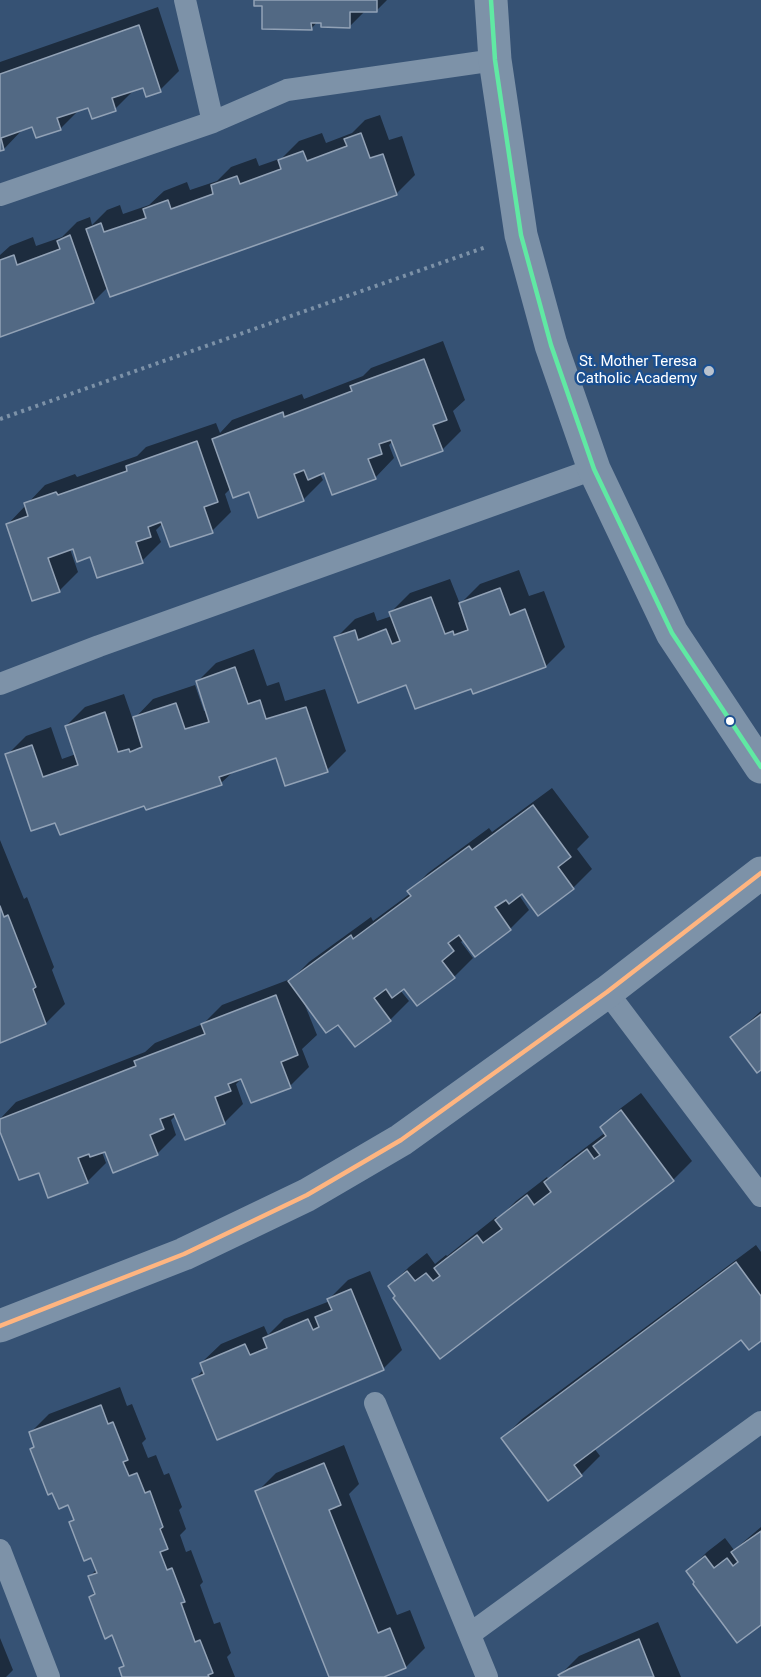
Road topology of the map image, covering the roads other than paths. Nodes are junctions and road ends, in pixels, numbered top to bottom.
1 (184, 0) edge
2 (491, 0) edge
3 (495, 60) junction
4 (213, 123) junction
5 (0, 195) edge
6 (594, 469) junction
7 (0, 684) edge
8 (760, 763) edge
9 (761, 873) edge
10 (607, 992) junction
11 (761, 1196) edge
12 (0, 1326) edge
13 (375, 1402) dead end
14 (761, 1422) edge
15 (0, 1550) edge
16 (470, 1634) junction
17 (49, 1677) edge
18 (487, 1677) edge

1 - 4 lane
2 - 3 street
3 - 4 lane
3 - 6 street
4 - 5 lane
6 - 7 lane
6 - 8 street
9 - 10 street
10 - 11 lane
10 - 12 street
13 - 16 lane
14 - 16 lane
15 - 17 lane
16 - 18 lane

